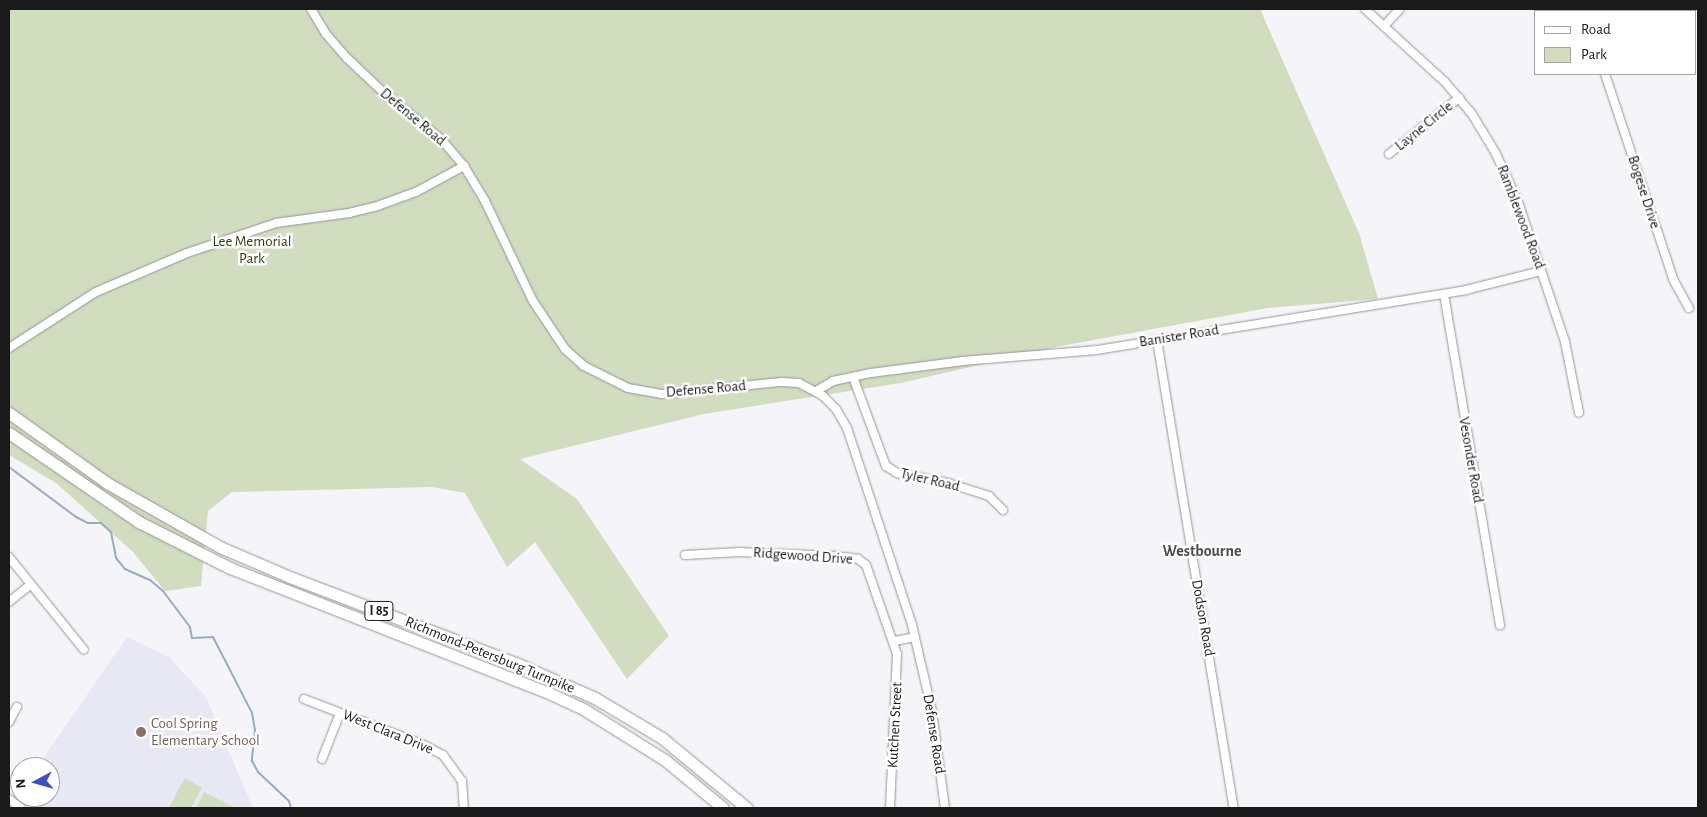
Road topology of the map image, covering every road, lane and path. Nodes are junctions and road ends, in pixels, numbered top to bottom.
1 (311, 9) edge
2 (1365, 9) edge
3 (1400, 9) edge
4 (1384, 26) junction
5 (1605, 75) edge
6 (1459, 98) junction
7 (1389, 154) dead end
8 (464, 166) junction
9 (1541, 271) junction
10 (1444, 294) junction
11 (1689, 308) dead end
12 (1157, 340) junction
13 (9, 348) edge
14 (853, 377) junction
15 (816, 391) junction
16 (9, 413) edge
17 (1579, 413) dead end
18 (9, 434) edge
19 (1003, 510) dead end
20 (685, 555) dead end
21 (9, 557) edge
22 (31, 584) junction
23 (9, 602) edge
24 (1500, 626) dead end
25 (915, 637) junction
26 (895, 641) junction
27 (84, 650) dead end
28 (304, 699) dead end
29 (17, 707) dead end
30 (340, 713) junction
31 (9, 722) edge
32 (322, 759) dead end
33 (9, 799) edge
34 (21, 808) edge
35 (464, 808) edge
36 (723, 808) edge
37 (747, 808) edge
38 (890, 808) edge
39 (945, 808) edge
40 (1234, 808) edge

1 - 8 street, Defense Road
2 - 4 street, Ramblewood Road
3 - 4 street
4 - 6 street, Ramblewood Road
5 - 11 street, Bogese Drive
6 - 7 street, Layne Circle
6 - 9 street, Ramblewood Road
8 - 13 street
8 - 15 street, Defense Road
9 - 10 street, Banister Road
9 - 17 street, Ramblewood Road
10 - 12 street, Banister Road
10 - 24 street, Vesonder Road
12 - 14 street, Banister Road
12 - 40 street, Dodson Road
14 - 15 street, Banister Road
14 - 19 street, Tyler Road
15 - 25 street, Defense Road
16 - 37 highway, Richmond-Petersburg Turnpike / I 85
18 - 36 highway, Richmond-Petersburg Turnpike / I 85
20 - 26 street, Ridgewood Drive
21 - 22 street
22 - 23 street
22 - 27 street
25 - 26 street
25 - 39 street, Defense Road
26 - 38 street, Kutchen Street
28 - 30 street, West Clara Drive
29 - 31 street
30 - 32 street
30 - 35 street, West Clara Drive
33 - 34 street

